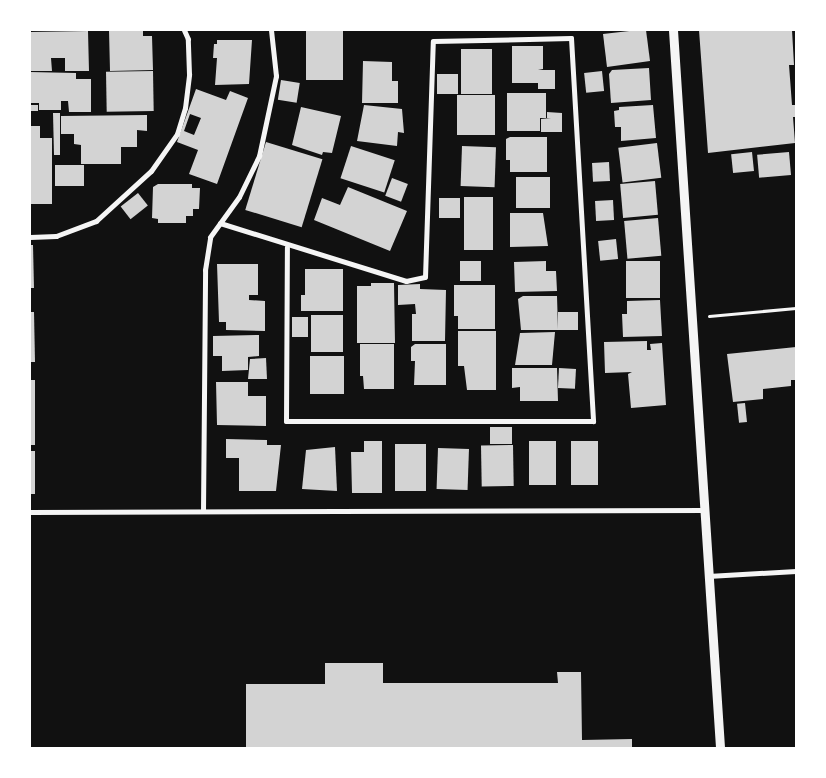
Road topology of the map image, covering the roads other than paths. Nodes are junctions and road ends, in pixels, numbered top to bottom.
1 (184, 30) edge
2 (271, 30) edge
3 (673, 30) edge
4 (220, 223) junction
5 (30, 237) edge
6 (287, 247) junction
7 (705, 510) junction
8 (203, 511) junction
9 (30, 512) edge
10 (796, 571) edge
11 (708, 576) junction
12 (720, 748) edge

1 - 5 street
2 - 4 street
3 - 7 street
4 - 6 street
4 - 8 street
6 - 6 street
7 - 8 street
7 - 11 street
8 - 9 street
10 - 11 street
11 - 12 street

